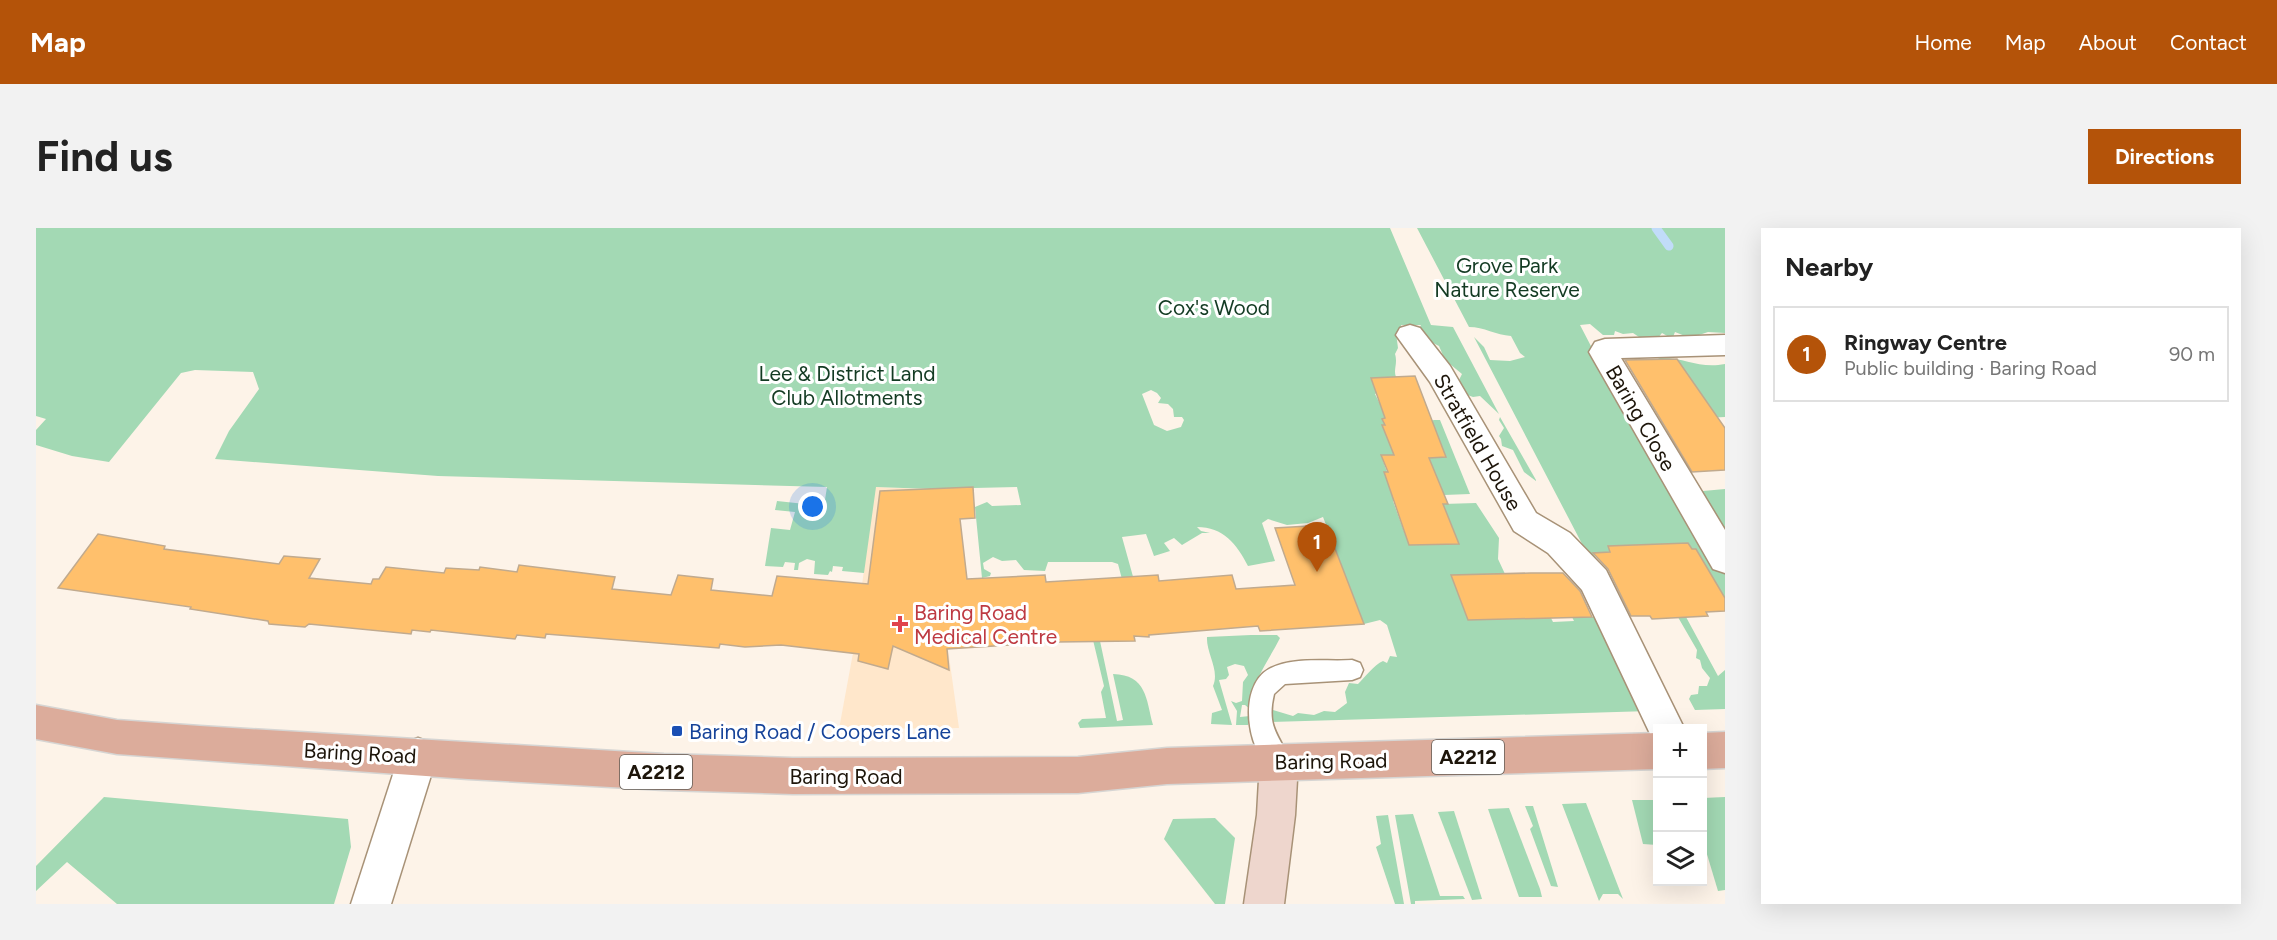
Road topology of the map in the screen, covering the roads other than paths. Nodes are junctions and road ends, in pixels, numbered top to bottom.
1 (1410, 335) dead end
2 (1725, 345) edge
3 (1725, 559) edge
4 (1352, 670) dead end
5 (36, 722) edge
6 (1658, 724) edge
7 (1653, 735) edge
8 (1725, 750) edge
9 (1707, 751) edge
10 (418, 756) junction
11 (1279, 762) junction
12 (370, 904) edge
13 (1264, 904) edge

1 - 6 street, Stratfield House
2 - 3 street, Baring Close
4 - 11 lane
5 - 10 main road, Baring Road / A2212
7 - 11 main road, Baring Road / A2212
8 - 9 main road
10 - 11 main road, Baring Road / A2212
10 - 12 street
11 - 13 street

